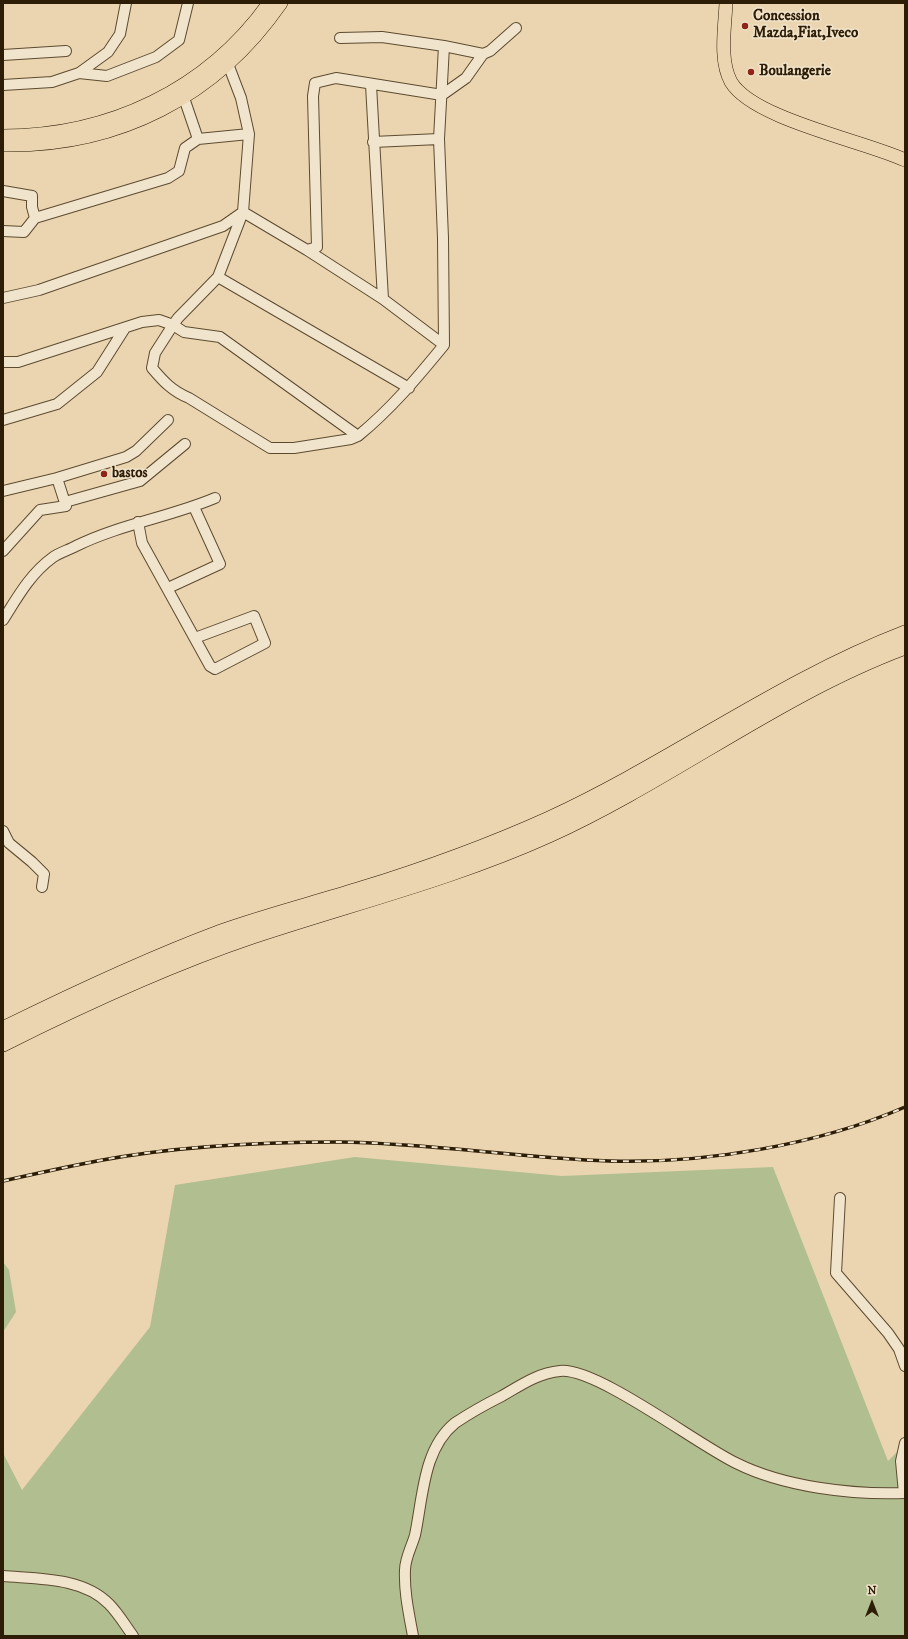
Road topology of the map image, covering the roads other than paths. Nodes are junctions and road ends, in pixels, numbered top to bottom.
1 (126, 3) edge
2 (188, 3) edge
3 (269, 3) edge
4 (281, 3) edge
5 (726, 3) edge
6 (516, 28) dead end
7 (340, 38) dead end
8 (444, 46) junction
9 (66, 51) dead end
10 (483, 54) junction
11 (3, 55) edge
12 (228, 64) junction
13 (79, 73) junction
14 (3, 85) edge
15 (371, 85) junction
16 (442, 95) junction
17 (184, 98) junction
18 (249, 134) junction
19 (3, 136) edge
20 (198, 139) junction
21 (439, 139) junction
22 (373, 142) junction
23 (3, 146) edge
24 (905, 160) edge
25 (3, 190) edge
26 (243, 212) junction
27 (35, 218) junction
28 (3, 231) edge
29 (307, 250) junction
30 (218, 277) junction
31 (3, 298) edge
32 (383, 299) junction
33 (173, 325) junction
34 (125, 328) junction
35 (444, 345) junction
36 (3, 362) edge
37 (409, 388) junction
38 (3, 420) edge
39 (168, 420) dead end
40 (358, 436) junction
41 (185, 444) dead end
42 (57, 478) junction
43 (3, 491) edge
44 (215, 498) dead end
45 (65, 502) junction
46 (194, 507) junction
47 (138, 522) junction
48 (3, 551) edge
49 (168, 588) junction
50 (3, 620) edge
51 (905, 633) edge
52 (195, 638) junction
53 (905, 647) edge
54 (3, 831) edge
55 (42, 887) dead end
56 (3, 1029) edge
57 (3, 1044) edge
58 (840, 1198) dead end
59 (905, 1366) edge
60 (905, 1443) edge
61 (904, 1493) edge
62 (3, 1576) edge
63 (133, 1636) edge
64 (413, 1636) edge

1 - 13 street
2 - 13 street
3 - 19 main road
4 - 12 main road
5 - 24 main road
6 - 10 street
7 - 8 street
8 - 10 street
8 - 16 street
9 - 11 street
10 - 16 street
12 - 17 main road
12 - 18 street
13 - 14 street
15 - 16 street
15 - 22 street
15 - 29 street
16 - 21 street
17 - 20 street
17 - 23 main road
18 - 20 street
18 - 26 street
20 - 27 street
21 - 22 street
21 - 35 street
22 - 32 street
25 - 27 street
26 - 29 street
26 - 30 street
26 - 31 street
27 - 28 street
29 - 32 street
30 - 33 street
30 - 37 street
32 - 35 street
33 - 34 street
33 - 40 street
33 - 40 street
34 - 36 street
34 - 38 street
35 - 37 street
37 - 40 street
39 - 42 street
41 - 45 street
42 - 43 street
42 - 45 street
44 - 46 street
45 - 48 street
46 - 47 street
46 - 49 street
47 - 49 street
47 - 50 street
49 - 52 street
51 - 56 highway
52 - 52 street
53 - 57 highway
54 - 55 street
58 - 59 street
60 - 61 street
61 - 64 street
62 - 63 street

